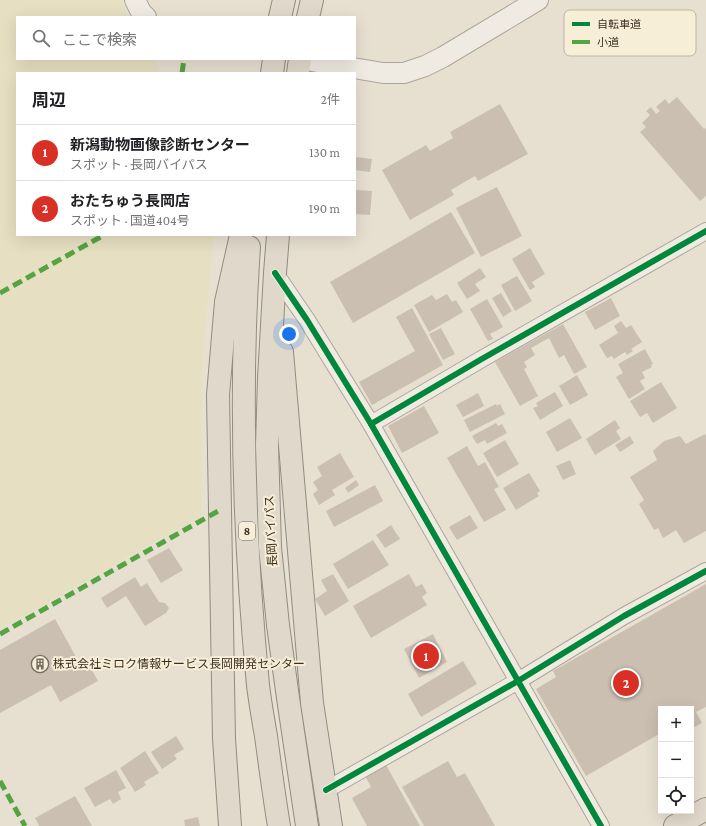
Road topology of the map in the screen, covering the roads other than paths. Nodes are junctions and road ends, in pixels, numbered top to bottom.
1 (135, 0) edge
2 (284, 0) edge
3 (312, 0) edge
4 (538, 0) edge
5 (145, 16) edge
6 (280, 16) edge
7 (308, 16) edge
8 (274, 60) edge
9 (300, 60) edge
10 (306, 60) edge
11 (272, 72) edge
12 (298, 72) edge
13 (706, 231) edge
14 (241, 236) edge
15 (250, 236) edge
16 (278, 236) edge
17 (274, 273) junction
18 (372, 424) junction
19 (706, 571) edge
20 (518, 680) junction
21 (326, 790) junction
22 (706, 809) edge
23 (230, 826) edge
24 (279, 826) edge
25 (307, 826) edge
26 (331, 826) edge
27 (601, 826) edge
28 (675, 826) edge

1 - 5 street
2 - 6 highway
3 - 7 highway
4 - 10 street
8 - 11 highway
9 - 12 highway
13 - 18 street
14 - 23 highway
15 - 24 highway, 長岡バイパス / 8
16 - 17 highway, 長岡バイパス / 8
17 - 18 street
17 - 21 highway
17 - 25 highway, 長岡バイパス / 8
18 - 20 street
19 - 20 street
20 - 21 street
20 - 27 street
21 - 26 highway
22 - 28 highway

